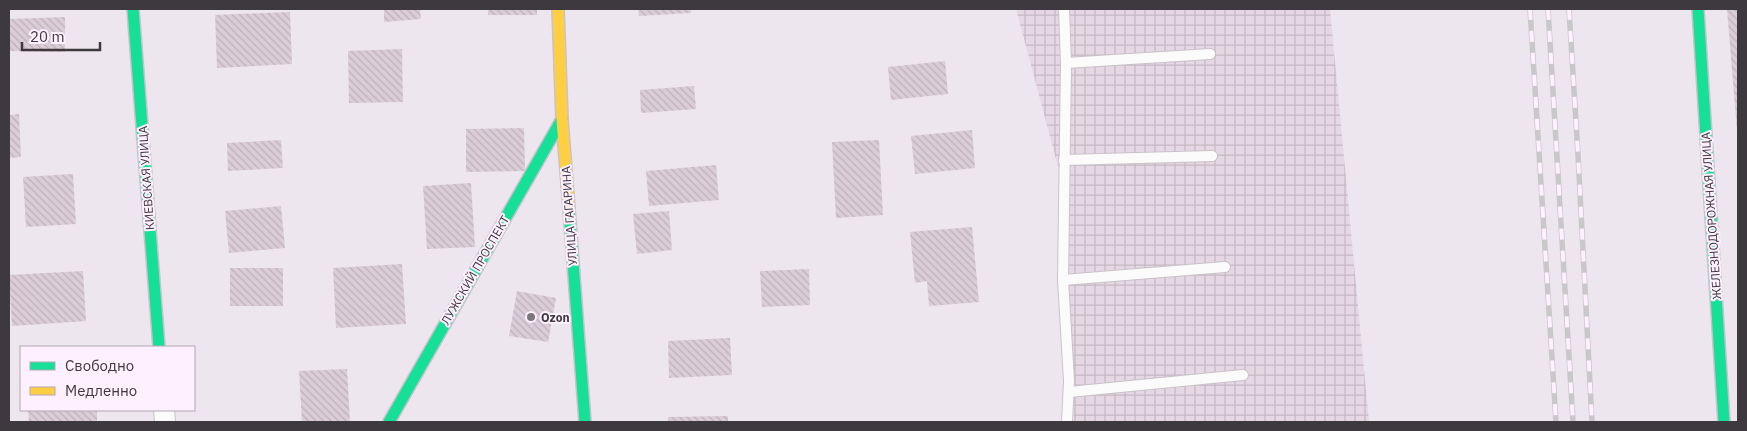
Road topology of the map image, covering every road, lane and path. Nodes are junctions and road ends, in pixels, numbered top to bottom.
1 (133, 9) edge
2 (558, 9) edge
3 (1064, 9) edge
4 (1698, 9) edge
5 (1210, 54) dead end
6 (1066, 63) junction
7 (562, 119) junction
8 (1212, 156) dead end
9 (1064, 160) junction
10 (1225, 267) dead end
11 (1063, 280) junction
12 (159, 346) edge
13 (1243, 375) dead end
14 (1069, 392) junction
15 (389, 422) edge
16 (585, 422) edge
17 (1066, 422) edge
18 (1724, 422) edge

1 - 12 street, КИЕВСКАЯ УЛИЦА
2 - 7 street, УЛИЦА ГАГАРИНА
3 - 6 lane
4 - 18 street, ЖЕЛЕЗНОДОРОЖНАЯ УЛИЦА
5 - 6 lane
6 - 9 lane
7 - 15 street, ЛУЖСКИЙ ПРОСПЕКТ
7 - 16 street, УЛИЦА ГАГАРИНА
8 - 9 lane
9 - 11 lane
10 - 11 lane
11 - 14 lane
13 - 14 lane
14 - 17 lane

